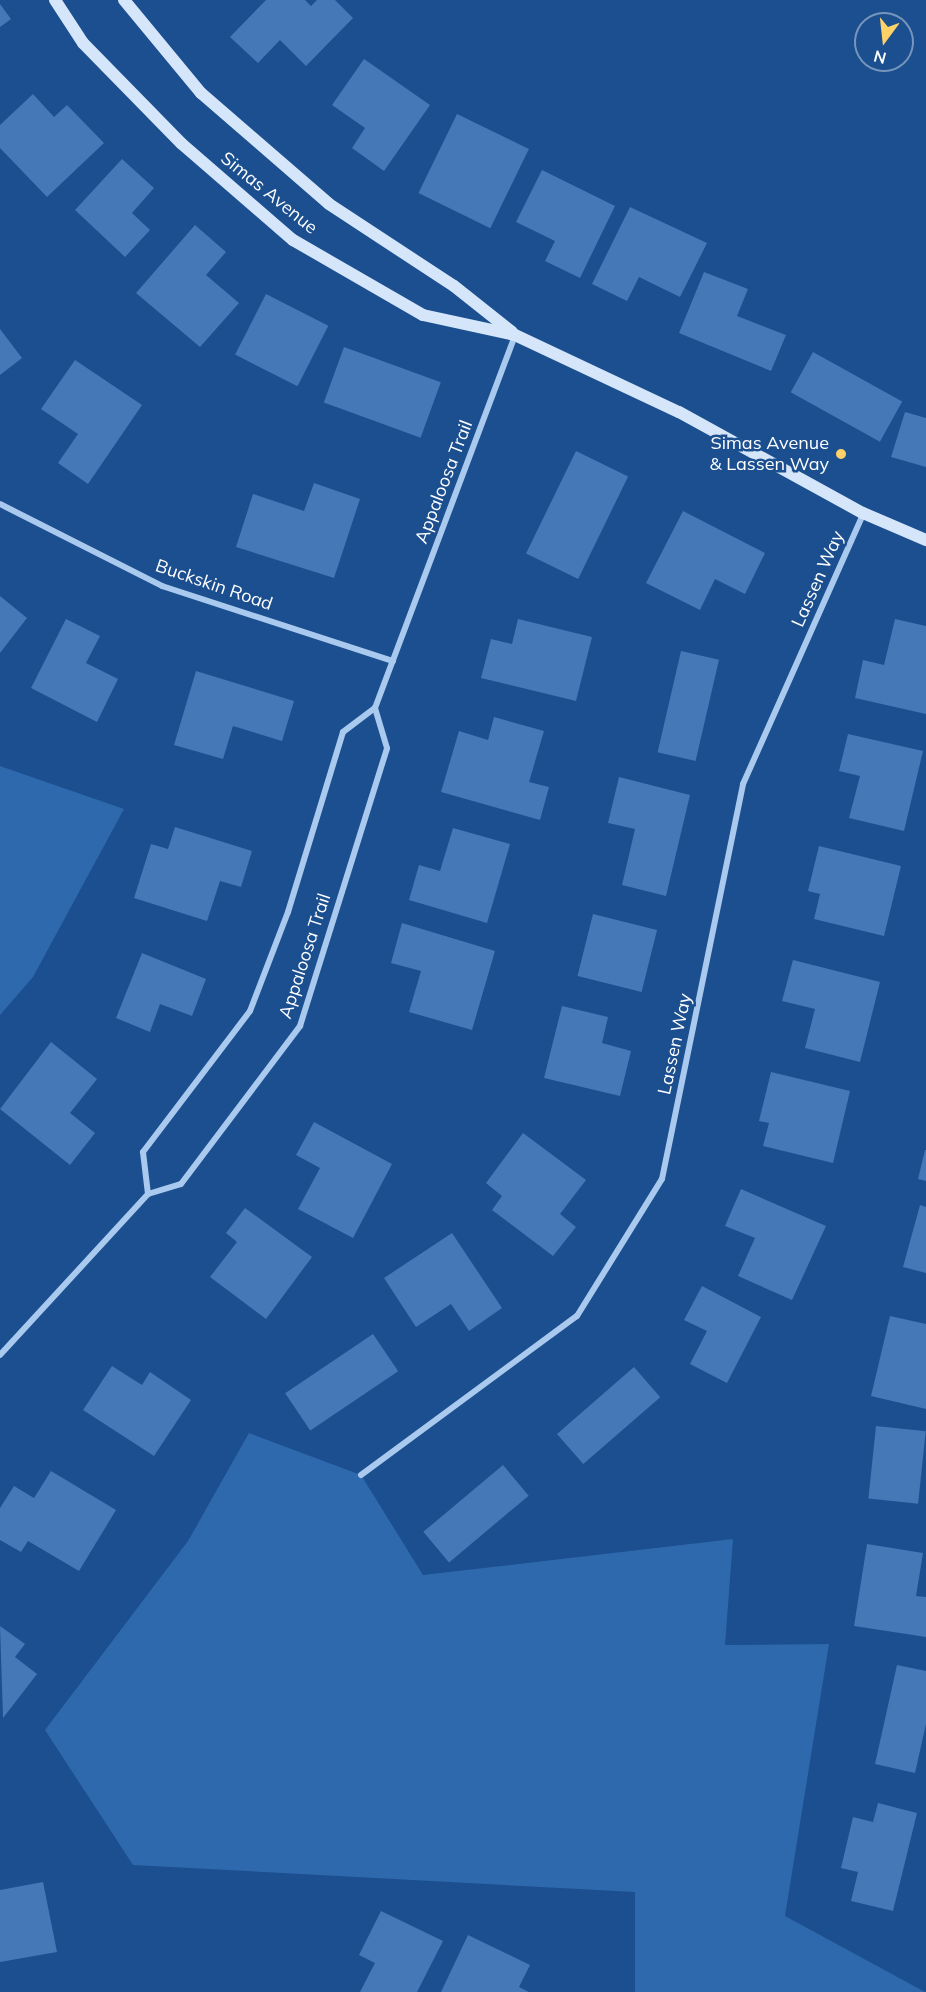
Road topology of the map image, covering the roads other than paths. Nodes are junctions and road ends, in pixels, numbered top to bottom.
1 (55, 0) edge
2 (124, 0) edge
3 (515, 335) junction
4 (0, 504) edge
5 (863, 513) junction
6 (926, 540) edge
7 (393, 661) junction
8 (375, 708) junction
9 (148, 1194) junction
10 (0, 1355) edge
11 (361, 1475) dead end

1 - 3 street, Simas Avenue
2 - 3 street, Simas Avenue
3 - 5 street, Simas Avenue
3 - 7 street, Appaloosa Trail
4 - 7 street, Buckskin Road
5 - 6 street, Simas Avenue
5 - 11 street, Lassen Way
7 - 8 street, Appaloosa Trail
8 - 9 street, Appaloosa Trail
8 - 9 street, Appaloosa Trail
9 - 10 street

